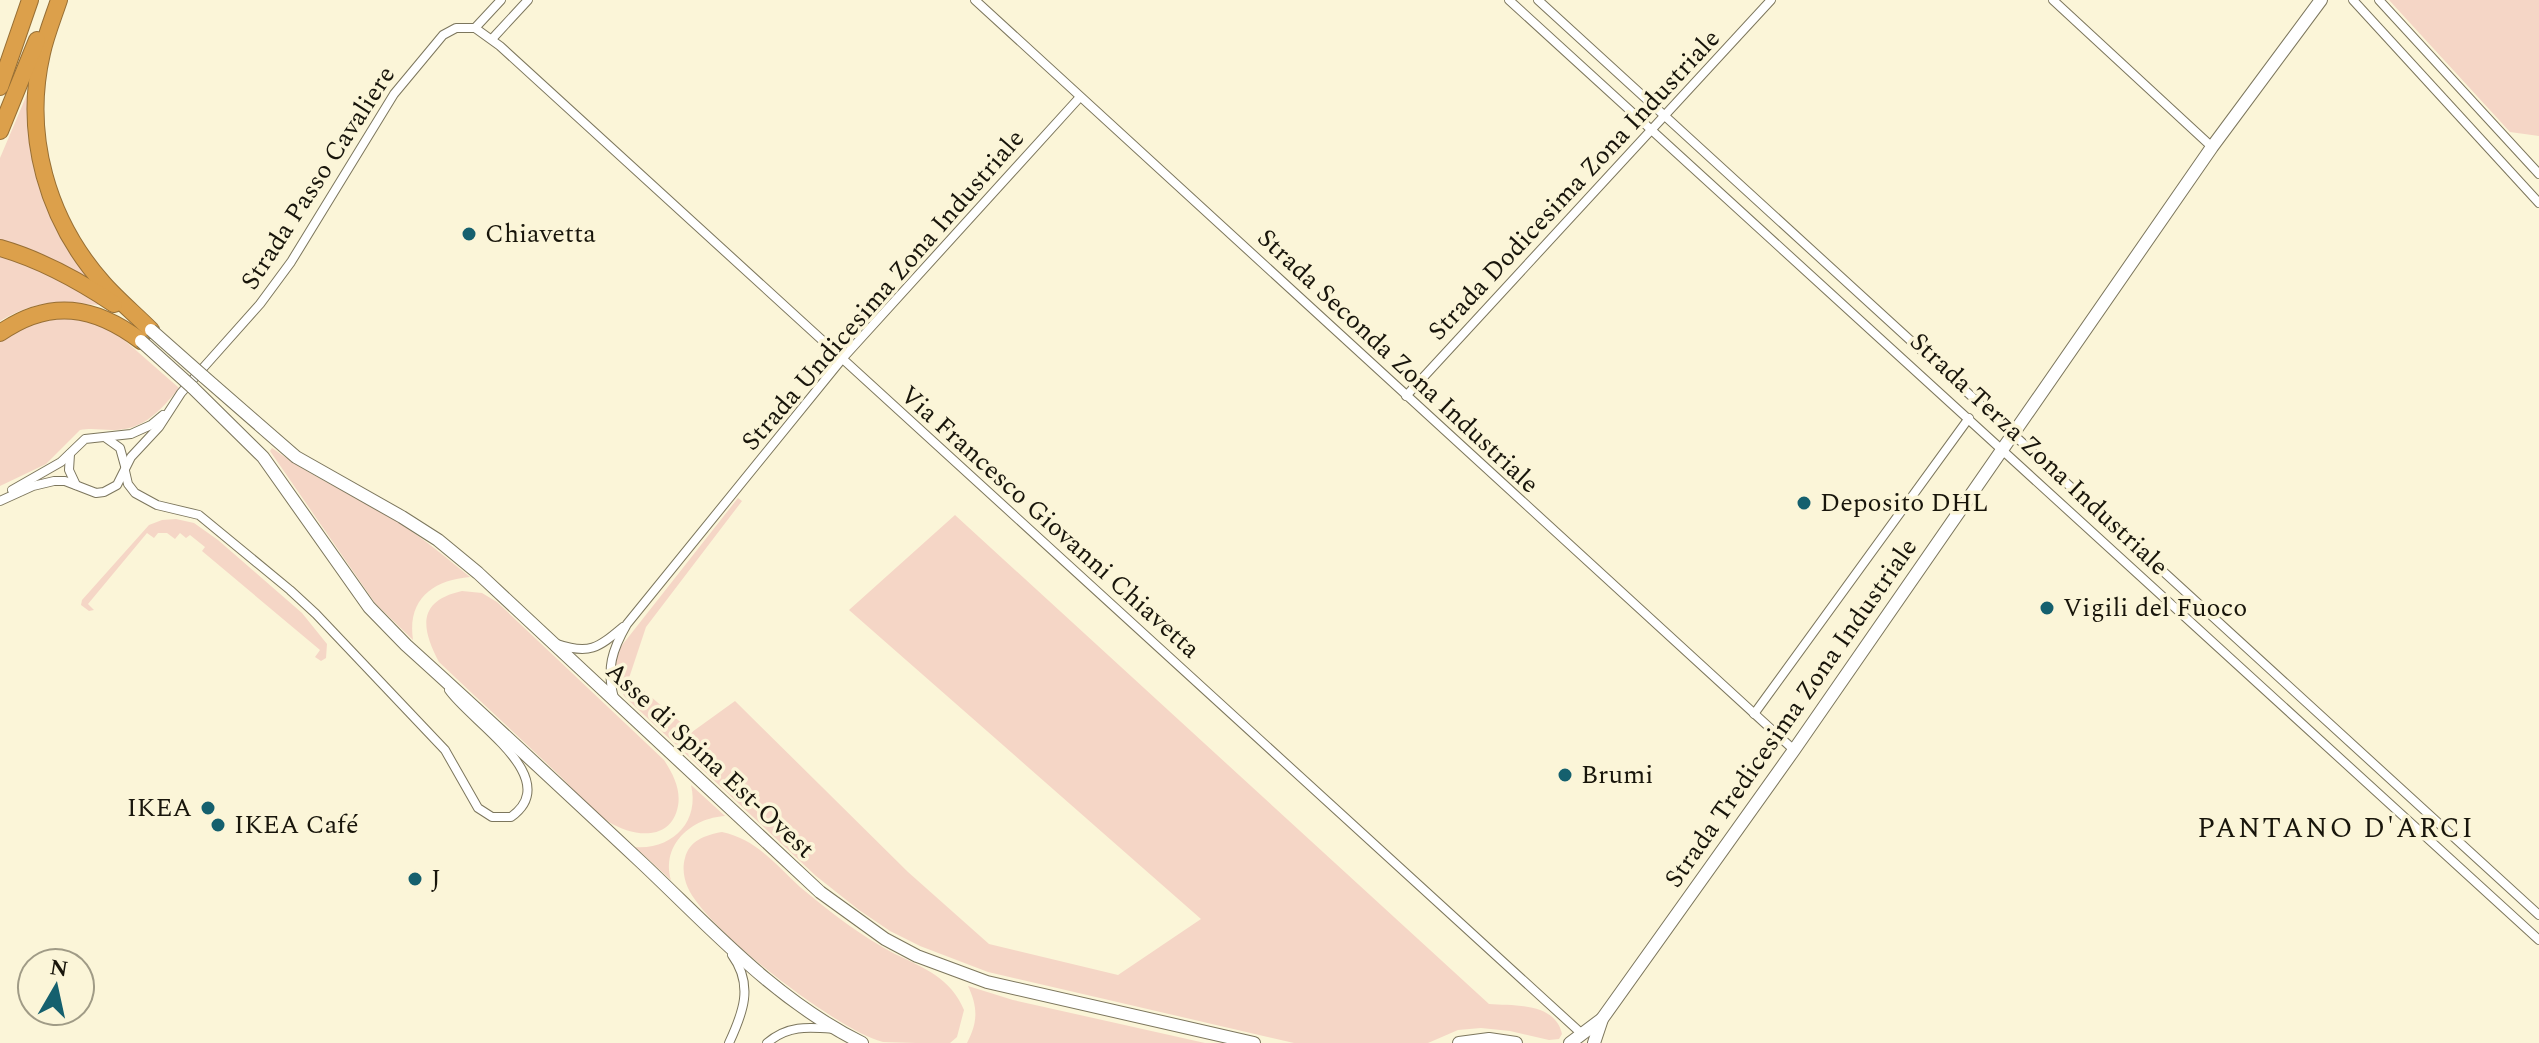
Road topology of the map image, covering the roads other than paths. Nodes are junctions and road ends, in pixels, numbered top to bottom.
1 (30, 0) edge
2 (50, 0) edge
3 (59, 0) edge
4 (501, 0) edge
5 (528, 0) edge
6 (975, 0) edge
7 (1509, 0) edge
8 (1538, 0) edge
9 (1771, 0) edge
10 (2053, 0) edge
11 (2321, 0) edge
12 (2353, 0) edge
13 (2379, 0) edge
14 (475, 28) junction
15 (492, 39) junction
16 (0, 87) edge
17 (1080, 97) junction
18 (1664, 116) junction
19 (0, 131) edge
20 (1651, 131) junction
21 (2212, 147) junction
22 (2539, 174) edge
23 (2539, 203) edge
24 (0, 248) edge
25 (1895, 324) junction
26 (0, 333) edge
27 (146, 336) junction
28 (1881, 337) junction
29 (842, 359) junction
30 (1406, 396) junction
31 (173, 406) junction
32 (1969, 418) junction
33 (2013, 434) junction
34 (105, 438) junction
35 (2003, 449) junction
36 (71, 453) junction
37 (125, 468) junction
38 (76, 485) junction
39 (0, 500) edge
40 (627, 624) junction
41 (551, 642) junction
42 (440, 676) junction
43 (616, 702) junction
44 (1754, 714) junction
45 (2331, 725) junction
46 (2318, 738) junction
47 (1794, 750) junction
48 (2539, 915) edge
49 (719, 939) junction
50 (2539, 940) edge
51 (1602, 1019) junction
52 (834, 1030) junction
53 (1582, 1034) junction
54 (729, 1043) edge
55 (767, 1043) edge
56 (862, 1043) edge
57 (1254, 1043) edge
58 (1459, 1043) edge
59 (1516, 1043) edge
60 (1570, 1043) edge
61 (1594, 1043) edge

1 - 16 highway
2 - 19 highway
3 - 27 highway
4 - 14 street
5 - 15 street
6 - 17 street, Strada Seconda Zona Industriale
7 - 20 street, Strada Terza Zona Industriale
8 - 18 street, Strada Terza Zona Industriale
9 - 18 street, Strada Dodicesima Zona Industriale
10 - 21 street
11 - 21 main road, Strada Tredicesima Zona Industriale
12 - 23 street
13 - 22 street
14 - 15 street, Via Francesco Giovanni Chiavetta
14 - 31 street, Strada Passo Cavaliere
15 - 29 street, Via Francesco Giovanni Chiavetta
17 - 29 street, Strada Undicesima Zona Industriale
17 - 30 street, Strada Seconda Zona Industriale
18 - 20 street, Strada Dodicesima Zona Industriale
18 - 25 street, Strada Terza Zona Industriale
20 - 28 street, Strada Terza Zona Industriale
20 - 30 street, Strada Dodicesima Zona Industriale
21 - 33 main road, Strada Tredicesima Zona Industriale
24 - 27 highway
25 - 28 street
25 - 33 street, Strada Terza Zona Industriale
26 - 27 highway
27 - 41 main road, Asse di Spina Est-Ovest, bridge
27 - 42 main road, bridge
28 - 32 street, Strada Terza Zona Industriale
29 - 40 street, Strada Undicesima Zona Industriale
29 - 53 street, Via Francesco Giovanni Chiavetta
30 - 44 street, Strada Seconda Zona Industriale
31 - 34 street
31 - 37 street
32 - 35 street, Strada Terza Zona Industriale
32 - 44 street
33 - 35 main road, Strada Tredicesima Zona Industriale
33 - 45 street, Strada Terza Zona Industriale
34 - 36 street
34 - 37 street
35 - 46 street, Strada Terza Zona Industriale
35 - 47 main road, Strada Tredicesima Zona Industriale
36 - 38 street
36 - 39 street
37 - 38 street
37 - 42 street
38 - 39 street
40 - 41 street
40 - 43 street
41 - 43 main road, Asse di Spina Est-Ovest
42 - 49 main road
43 - 57 main road, Asse di Spina Est-Ovest
44 - 47 street, Strada Seconda Zona Industriale
45 - 46 street
45 - 48 street, Strada Terza Zona Industriale
46 - 50 street, Strada Terza Zona Industriale
47 - 51 main road, Strada Tredicesima Zona Industriale
49 - 52 main road
49 - 54 street
51 - 53 main road
51 - 61 main road
52 - 55 street
52 - 56 main road
53 - 60 main road
58 - 59 main road

